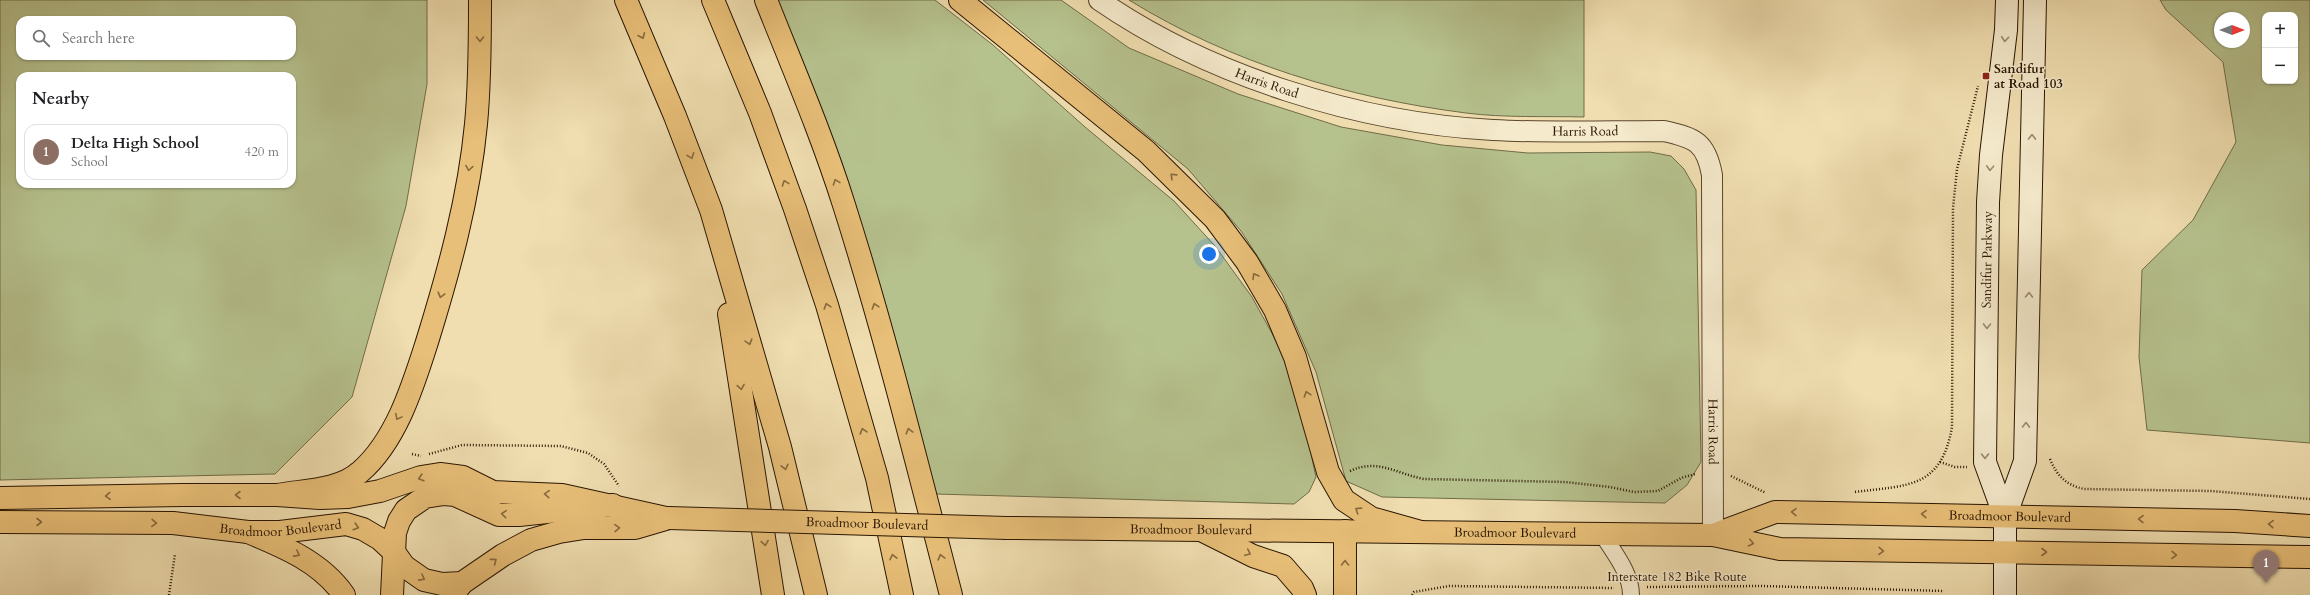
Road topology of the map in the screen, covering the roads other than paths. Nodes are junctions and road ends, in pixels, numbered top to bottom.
1 (480, 0) edge
2 (626, 0) edge
3 (713, 0) edge
4 (766, 0) edge
5 (960, 0) edge
6 (1099, 0) edge
7 (2006, 0) edge
8 (2035, 0) edge
9 (711, 210) junction
10 (277, 495) junction
11 (616, 497) junction
12 (0, 498) edge
13 (2005, 517) junction
14 (669, 518) junction
15 (0, 522) edge
16 (2310, 526) edge
17 (1201, 530) junction
18 (1345, 531) junction
19 (248, 532) junction
20 (1421, 532) junction
21 (1602, 535) junction
22 (1713, 535) junction
23 (394, 552) junction
24 (2005, 553) junction
25 (2310, 557) edge
26 (457, 589) edge
27 (1631, 591) edge
28 (344, 595) edge
29 (392, 595) edge
30 (773, 595) edge
31 (816, 595) edge
32 (902, 595) edge
33 (951, 595) edge
34 (1305, 595) edge
35 (1345, 595) edge
36 (2005, 595) edge

1 -> 10 main road
2 -> 9 main road
32 -> 3 main road
33 -> 4 main road
20 -> 5 main road
6 - 22 street, Harris Road
7 -> 13 main road, Sandifur Parkway
13 -> 8 main road, Sandifur Parkway
9 -> 30 main road
9 -> 31 main road
11 -> 10 main road, Broadmoor Boulevard
10 -> 12 main road, Broadmoor Boulevard
11 - 14 main road, Broadmoor Boulevard
11 -> 23 main road
16 -> 13 main road, Broadmoor Boulevard
13 -> 22 main road, Broadmoor Boulevard
13 - 24 main road, Sandifur Parkway
14 - 17 main road, Broadmoor Boulevard, bridge
26 -> 14 main road, Broadmoor Boulevard
15 -> 19 main road, Broadmoor Boulevard
17 - 18 main road, Broadmoor Boulevard
17 -> 34 main road
18 - 20 main road, Broadmoor Boulevard
35 -> 18 main road
19 -> 23 main road, Broadmoor Boulevard
19 -> 28 main road
20 - 21 main road, Broadmoor Boulevard
21 - 22 main road, Broadmoor Boulevard
21 - 27 street
22 -> 24 main road, Broadmoor Boulevard
23 -> 26 main road, Broadmoor Boulevard
23 - 29 main road
24 -> 25 main road, Broadmoor Boulevard
24 - 36 main road, Sandifur Parkway

